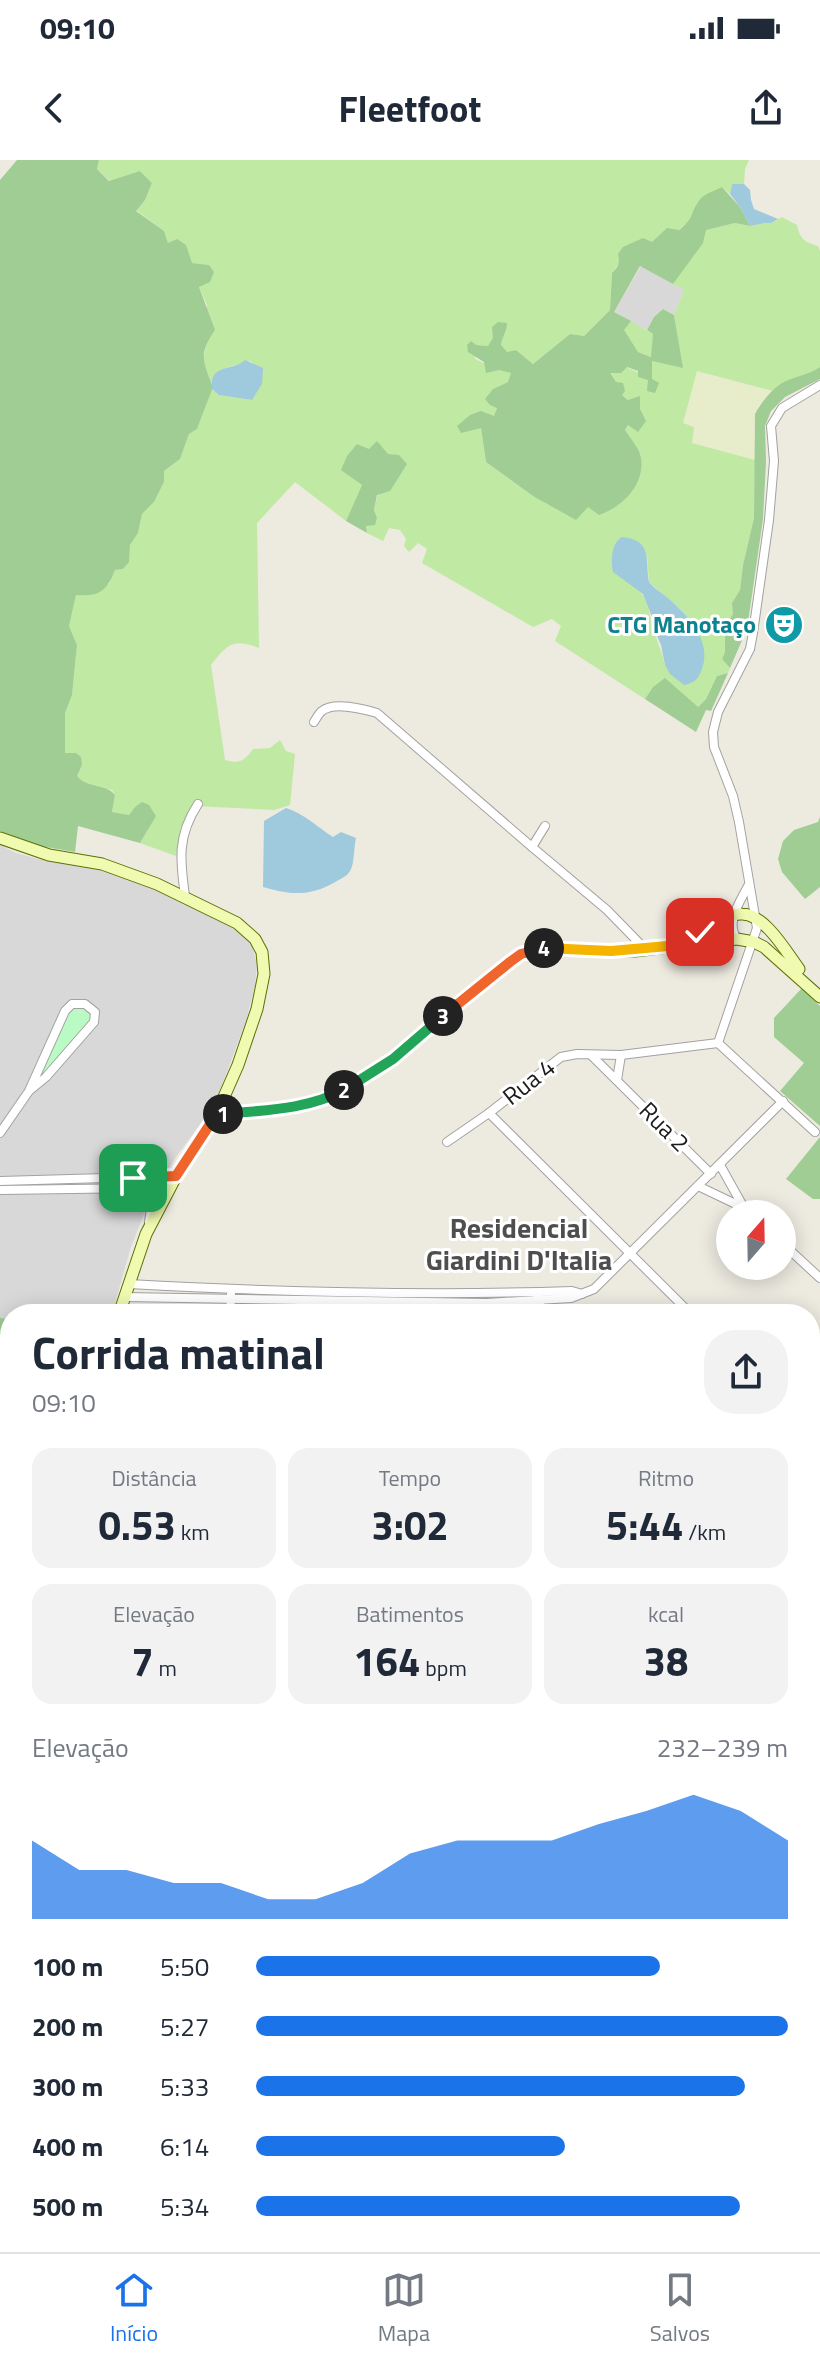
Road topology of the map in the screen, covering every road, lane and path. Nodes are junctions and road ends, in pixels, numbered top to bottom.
1 (820, 385) edge
2 (314, 722) dead end
3 (198, 804) dead end
4 (545, 826) dead end
5 (0, 838) edge
6 (532, 847) junction
7 (749, 886) junction
8 (185, 896) junction
9 (733, 915) junction
10 (757, 919) junction
11 (737, 939) junction
12 (754, 942) junction
13 (676, 945) junction
14 (646, 950) junction
15 (818, 994) edge
16 (718, 1043) junction
17 (591, 1055) junction
18 (621, 1055) junction
19 (617, 1080) junction
20 (29, 1091) junction
21 (783, 1101) junction
22 (489, 1113) junction
23 (216, 1115) junction
24 (815, 1132) dead end
25 (0, 1133) edge
26 (447, 1142) dead end
27 (720, 1165) junction
28 (711, 1174) junction
29 (176, 1176) junction
30 (0, 1181) edge
31 (698, 1186) junction
32 (0, 1190) edge
33 (726, 1200) edge
34 (741, 1200) edge
35 (146, 1234) junction
36 (629, 1253) junction
37 (796, 1256) edge
38 (820, 1278) edge
39 (129, 1284) junction
40 (310, 1291) junction
41 (488, 1292) junction
42 (231, 1294) junction
43 (535, 1296) junction
44 (124, 1297) junction
45 (310, 1301) junction
46 (487, 1303) junction
47 (122, 1304) edge
48 (230, 1304) edge
49 (540, 1304) edge
50 (681, 1304) edge

1 - 7 street
2 - 6 street
3 - 8 street
4 - 6 street
5 - 8 street
6 - 14 street
7 - 9 street
7 - 10 street
8 - 23 street
9 - 10 street
9 - 11 street
9 - 13 street
10 - 12 street
10 - 15 street
11 - 12 street
11 - 13 street
12 - 15 street
12 - 16 street
13 - 14 street
14 - 23 street
16 - 18 street, Rua 4
16 - 21 street
17 - 18 street, Rua 4
17 - 19 street, Rua 2
17 - 22 street, Rua 4
18 - 19 street
19 - 28 street, Rua 2
20 - 20 street
20 - 25 street
21 - 24 street
21 - 27 street
22 - 26 street, Rua 4
22 - 36 street
23 - 29 street
27 - 28 street
27 - 34 street
28 - 31 street
29 - 30 street
29 - 35 street
31 - 33 street
31 - 36 street
32 - 35 street
35 - 39 street
36 - 43 street
36 - 50 street
37 - 38 street
39 - 42 street
39 - 44 street
40 - 41 street
40 - 42 street
40 - 45 street
41 - 43 street
41 - 46 street
42 - 44 street
42 - 45 street
42 - 48 street
43 - 46 street
43 - 49 street
44 - 47 street
45 - 46 street

